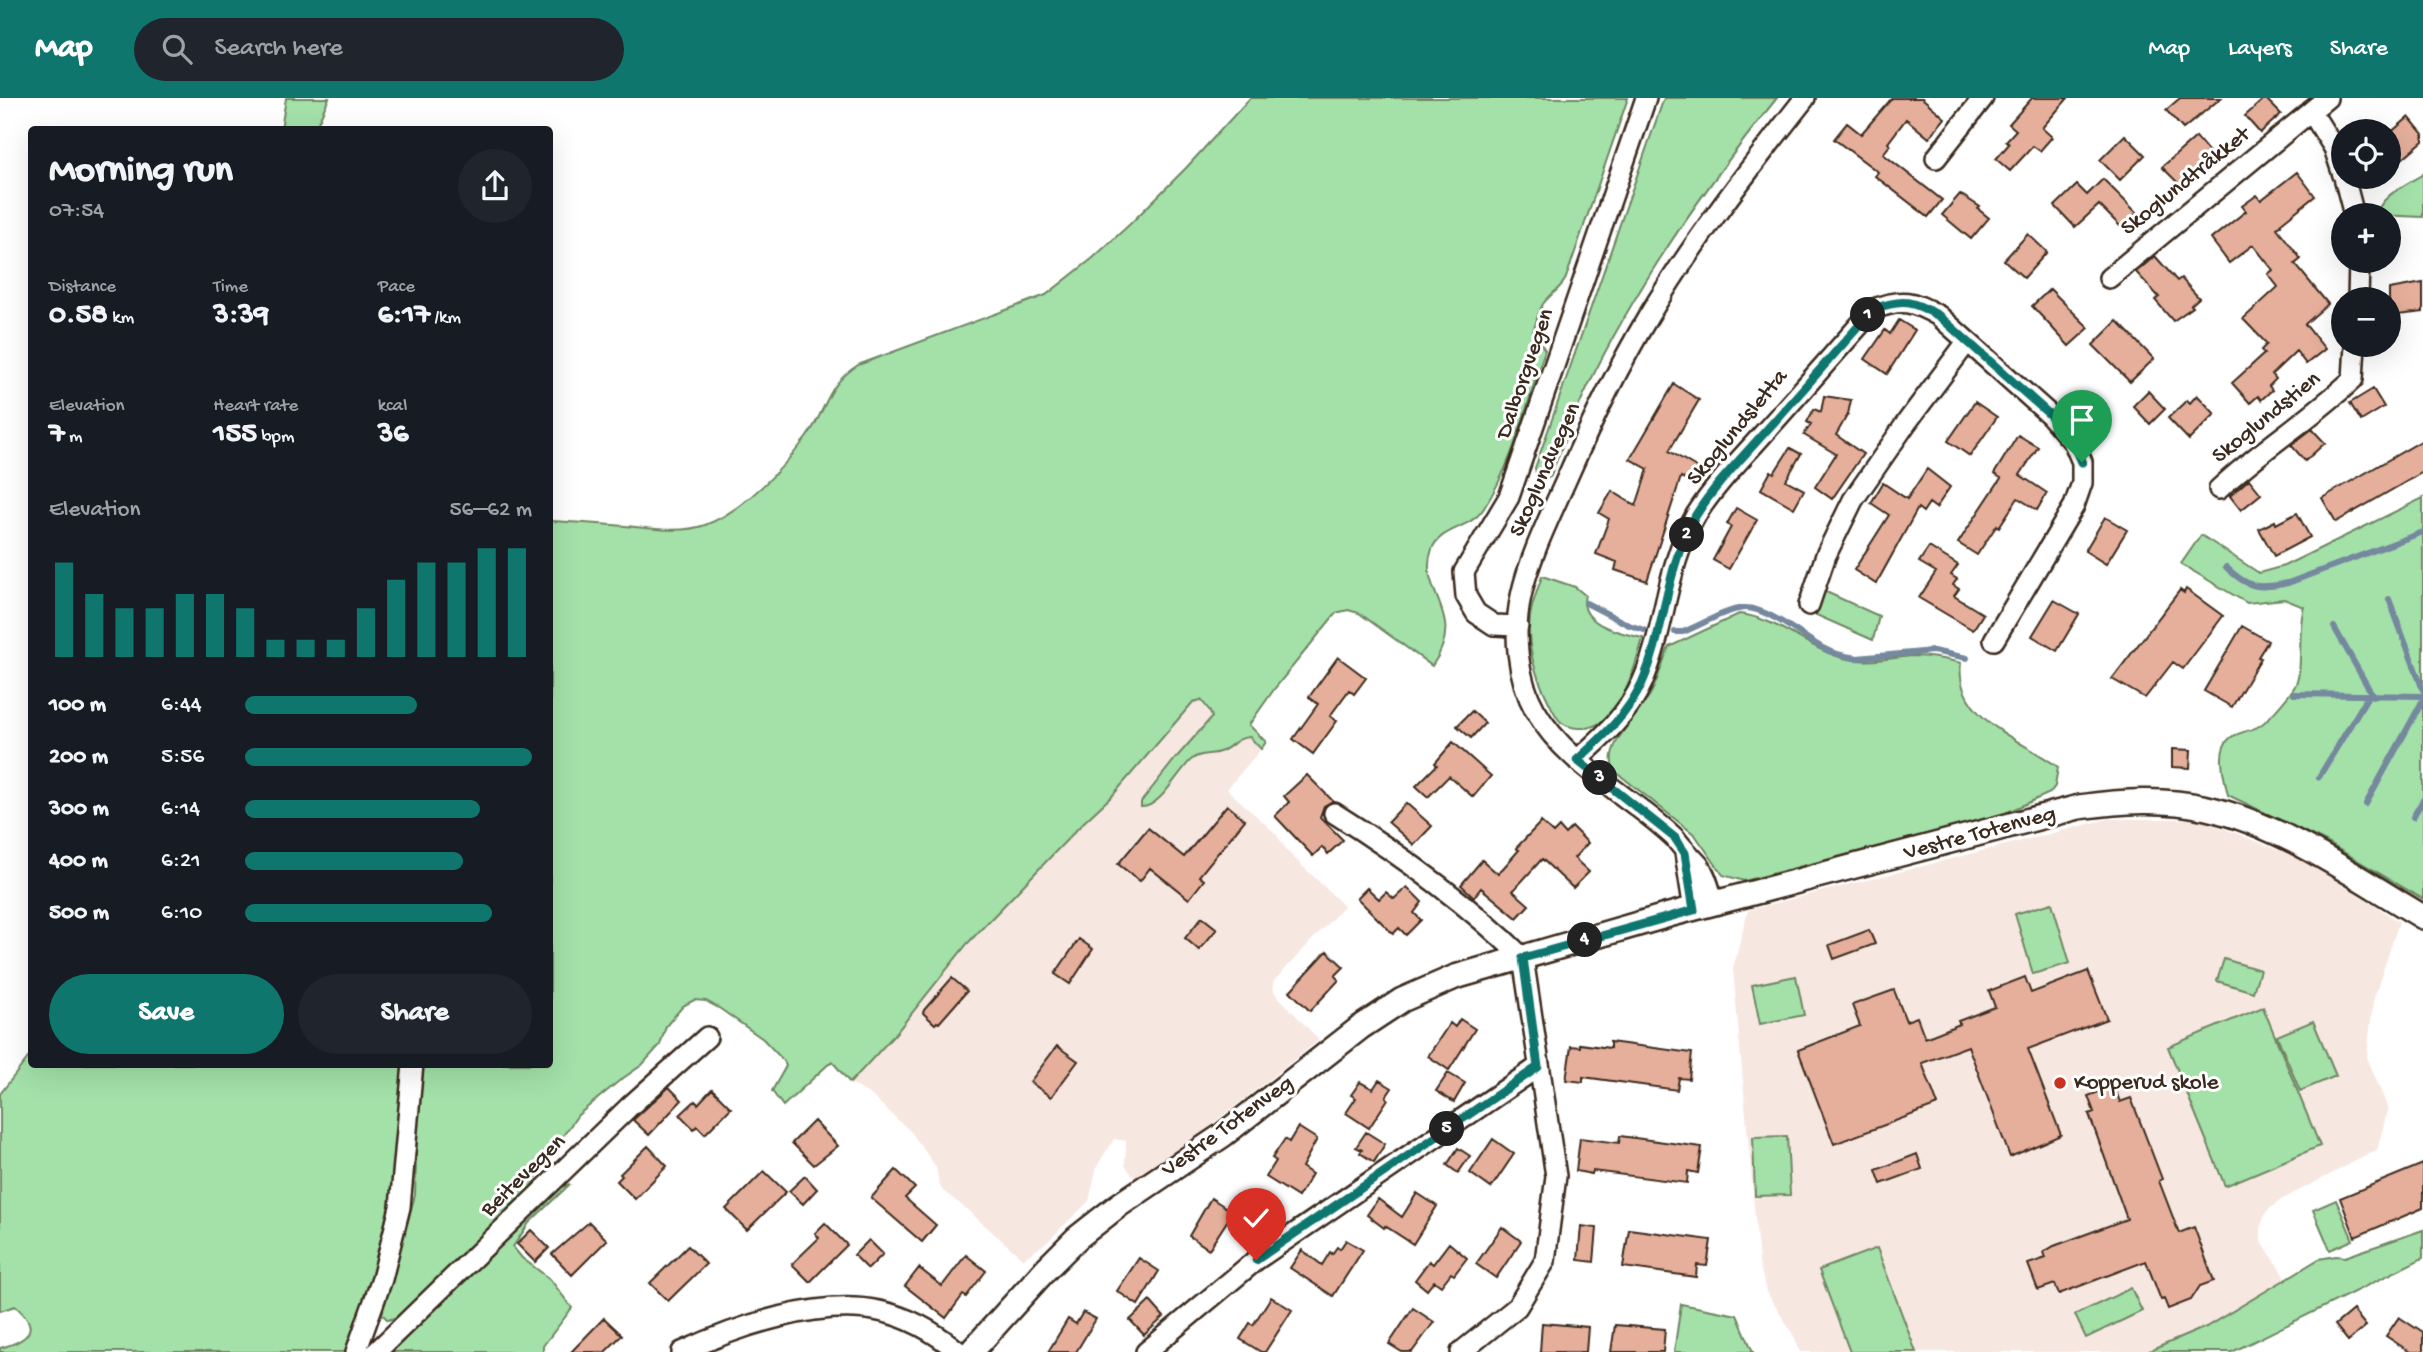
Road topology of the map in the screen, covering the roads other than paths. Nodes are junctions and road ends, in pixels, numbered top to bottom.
1 (1646, 98) edge
2 (1805, 98) edge
3 (1983, 98) edge
4 (2327, 98) edge
5 (2311, 111) junction
6 (2331, 143) edge
7 (1936, 158) dead end
8 (2109, 278) dead end
9 (1967, 342) junction
10 (2354, 357) edge
11 (2218, 489) dead end
12 (1809, 605) dead end
13 (1518, 626) junction
14 (1994, 640) dead end
15 (1577, 760) junction
16 (1334, 813) dead end
17 (1704, 907) junction
18 (2423, 917) edge
19 (1523, 958) junction
20 (707, 1037) dead end
21 (1538, 1067) junction
22 (413, 1068) edge
23 (713, 1346) edge
24 (356, 1352) edge
25 (376, 1352) edge
26 (682, 1352) edge
27 (958, 1352) edge
28 (971, 1352) edge
29 (1146, 1352) edge
30 (1461, 1352) edge

1 - 13 street, Dalborgvegen
2 - 13 street, Skoglundvegen
3 - 7 street
4 - 5 street, Skoglundtråkket
5 - 6 street
5 - 8 street, Skoglundtråkket
9 - 12 street
9 - 14 street, Skoglundsletta
9 - 15 street, Skoglundsletta
10 - 11 street, Skoglundstien
13 - 15 street, Skoglundvegen
15 - 17 street, Skoglundvegen
16 - 19 street
17 - 18 street, Vestre Totenveg
17 - 19 street, Vestre Totenveg
19 - 21 street
19 - 28 street, Vestre Totenveg
20 - 25 street, Beitevegen
21 - 29 street
21 - 30 street
22 - 24 street
23 - 26 street
23 - 27 street

